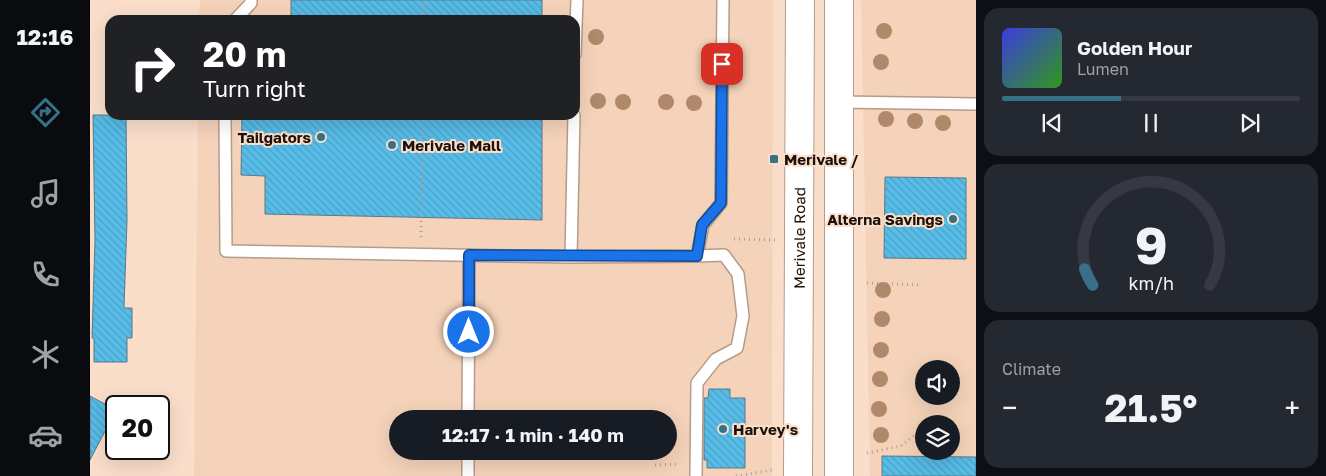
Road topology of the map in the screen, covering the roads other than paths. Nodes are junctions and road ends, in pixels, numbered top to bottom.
1 (251, 0) edge
2 (577, 0) edge
3 (723, 0) edge
4 (800, 0) edge
5 (839, 0) edge
6 (240, 15) edge
7 (576, 15) edge
8 (839, 102) junction
9 (976, 104) edge
10 (226, 120) edge
11 (574, 120) edge
12 (469, 255) junction
13 (697, 256) junction
14 (571, 257) junction
15 (468, 410) edge
16 (468, 460) edge
17 (789, 473) edge
18 (468, 476) edge
19 (696, 476) edge
20 (839, 476) edge

1 - 6 lane
2 - 7 lane
3 - 13 lane
4 - 17 main road, Merivale Road
5 - 8 main road
8 - 9 lane
8 - 20 main road
10 - 12 lane
11 - 14 lane
12 - 14 lane
12 - 15 lane
13 - 14 lane
13 - 19 lane
16 - 18 lane

